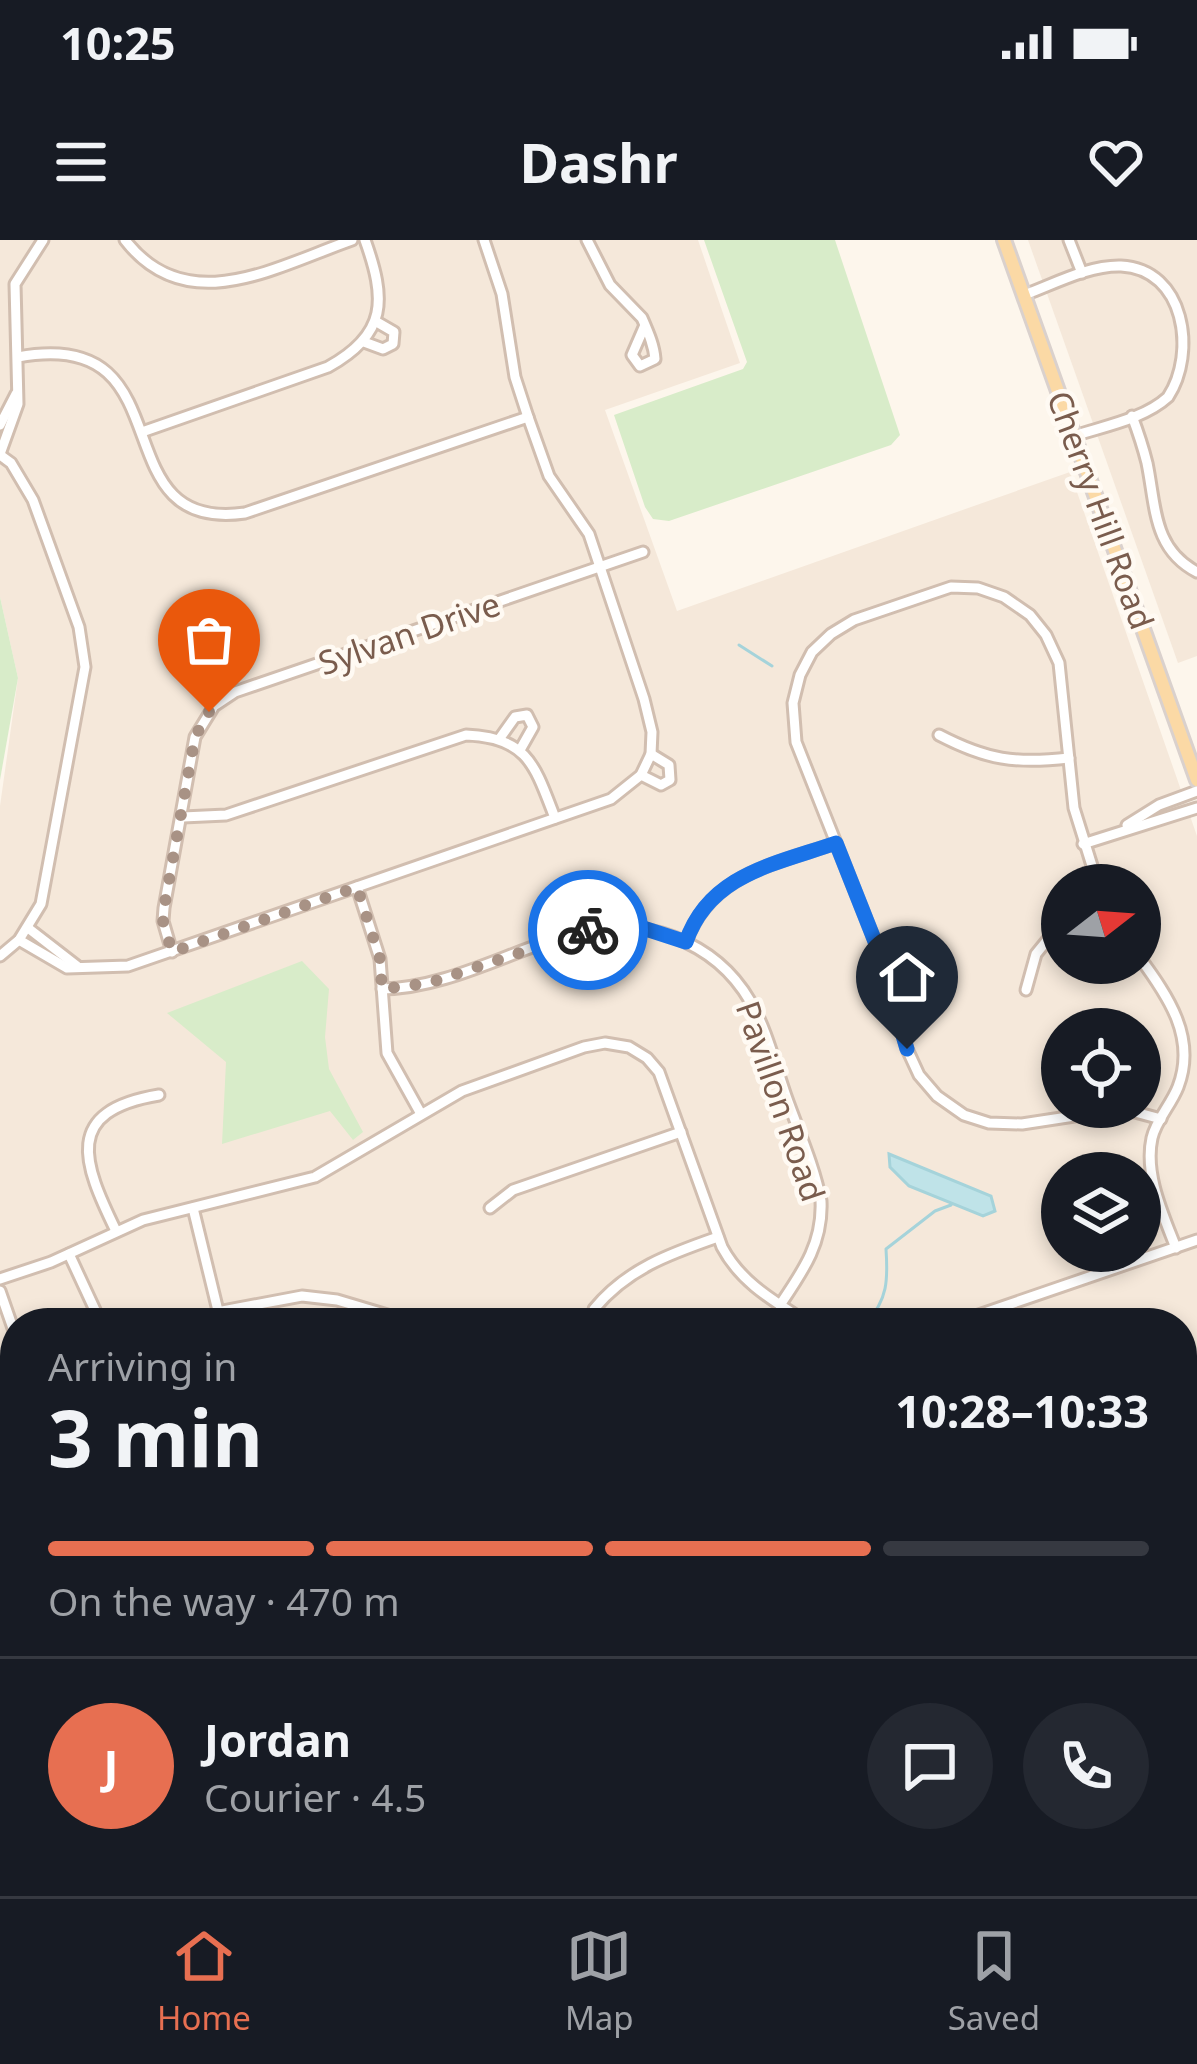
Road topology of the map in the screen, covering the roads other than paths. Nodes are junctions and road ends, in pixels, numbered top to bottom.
1 (43, 240) edge
2 (125, 240) edge
3 (352, 240) edge
4 (365, 240) edge
5 (484, 240) edge
6 (587, 240) edge
7 (1004, 240) edge
8 (1069, 240) edge
9 (1082, 273) junction
10 (0, 278) edge
11 (14, 284) junction
12 (1024, 295) junction
13 (375, 321) junction
14 (644, 325) dead end
15 (364, 342) junction
16 (18, 357) junction
17 (16, 394) junction
18 (1132, 416) junction
19 (528, 417) junction
20 (0, 424) edge
21 (142, 432) junction
22 (1074, 436) junction
23 (0, 455) edge
24 (644, 552) dead end
25 (599, 567) junction
26 (1197, 572) edge
27 (939, 735) dead end
28 (500, 738) junction
29 (520, 750) junction
30 (651, 754) junction
31 (1069, 758) junction
32 (641, 775) junction
33 (1197, 780) edge
34 (1197, 791) edge
35 (1197, 808) edge
36 (183, 817) junction
37 (555, 818) junction
38 (1123, 829) junction
39 (836, 843) junction
40 (1083, 844) junction
41 (1090, 864) edge
42 (357, 887) junction
43 (28, 928) junction
44 (19, 940) junction
45 (686, 942) junction
46 (1041, 948) edge
47 (172, 952) junction
48 (0, 956) edge
49 (77, 966) junction
50 (1159, 984) edge
51 (382, 989) junction
52 (1026, 990) dead end
53 (160, 1094) dead end
54 (421, 1114) junction
55 (1161, 1119) edge
56 (1041, 1121) edge
57 (1157, 1128) edge
58 (681, 1132) junction
59 (193, 1208) junction
60 (490, 1208) dead end
61 (116, 1231) junction
62 (718, 1237) junction
63 (1197, 1240) edge
64 (1176, 1247) junction
65 (69, 1254) junction
66 (0, 1279) edge
67 (780, 1305) junction
68 (94, 1308) edge
69 (217, 1308) edge
70 (256, 1308) edge
71 (364, 1308) edge
72 (595, 1308) edge
73 (785, 1308) edge
74 (999, 1308) edge

1 - 11 street
2 - 3 street
4 - 13 street
5 - 19 street
6 - 14 street
7 - 12 main road, Cherry Hill Road
8 - 9 street
9 - 12 street
9 - 18 street
10 - 11 street
11 - 16 street
12 - 22 main road, Cherry Hill Road
13 - 15 street
13 - 15 street
15 - 21 street
16 - 17 street
16 - 21 street
17 - 20 street
17 - 23 street
18 - 22 street
18 - 26 street
19 - 21 street
19 - 25 street
22 - 33 main road, Cherry Hill Road
23 - 43 street
24 - 25 street, Sylvan Drive
25 - 30 street
25 - 36 street, Sylvan Drive
27 - 31 street
28 - 29 street
28 - 29 street
28 - 36 street
29 - 37 street
30 - 32 street
30 - 32 street
31 - 39 street
31 - 40 street
32 - 37 street
34 - 38 street
35 - 38 street
36 - 47 street, Sylvan Drive
37 - 42 street
38 - 40 street
39 - 45 street
39 - 56 street
40 - 41 street
42 - 47 street
42 - 51 street
43 - 44 street
43 - 49 street
44 - 48 street
44 - 49 street
45 - 51 street, Pavillon Road
45 - 67 street, Pavillon Road
46 - 52 street
47 - 49 street
50 - 55 street
51 - 54 street
53 - 61 street
54 - 58 street
54 - 59 street
57 - 64 street
58 - 60 street
58 - 62 street
59 - 61 street
59 - 69 street
61 - 65 street
62 - 67 street
62 - 72 street
63 - 64 street
64 - 74 street
65 - 66 street
65 - 68 street
67 - 73 street
70 - 71 street

